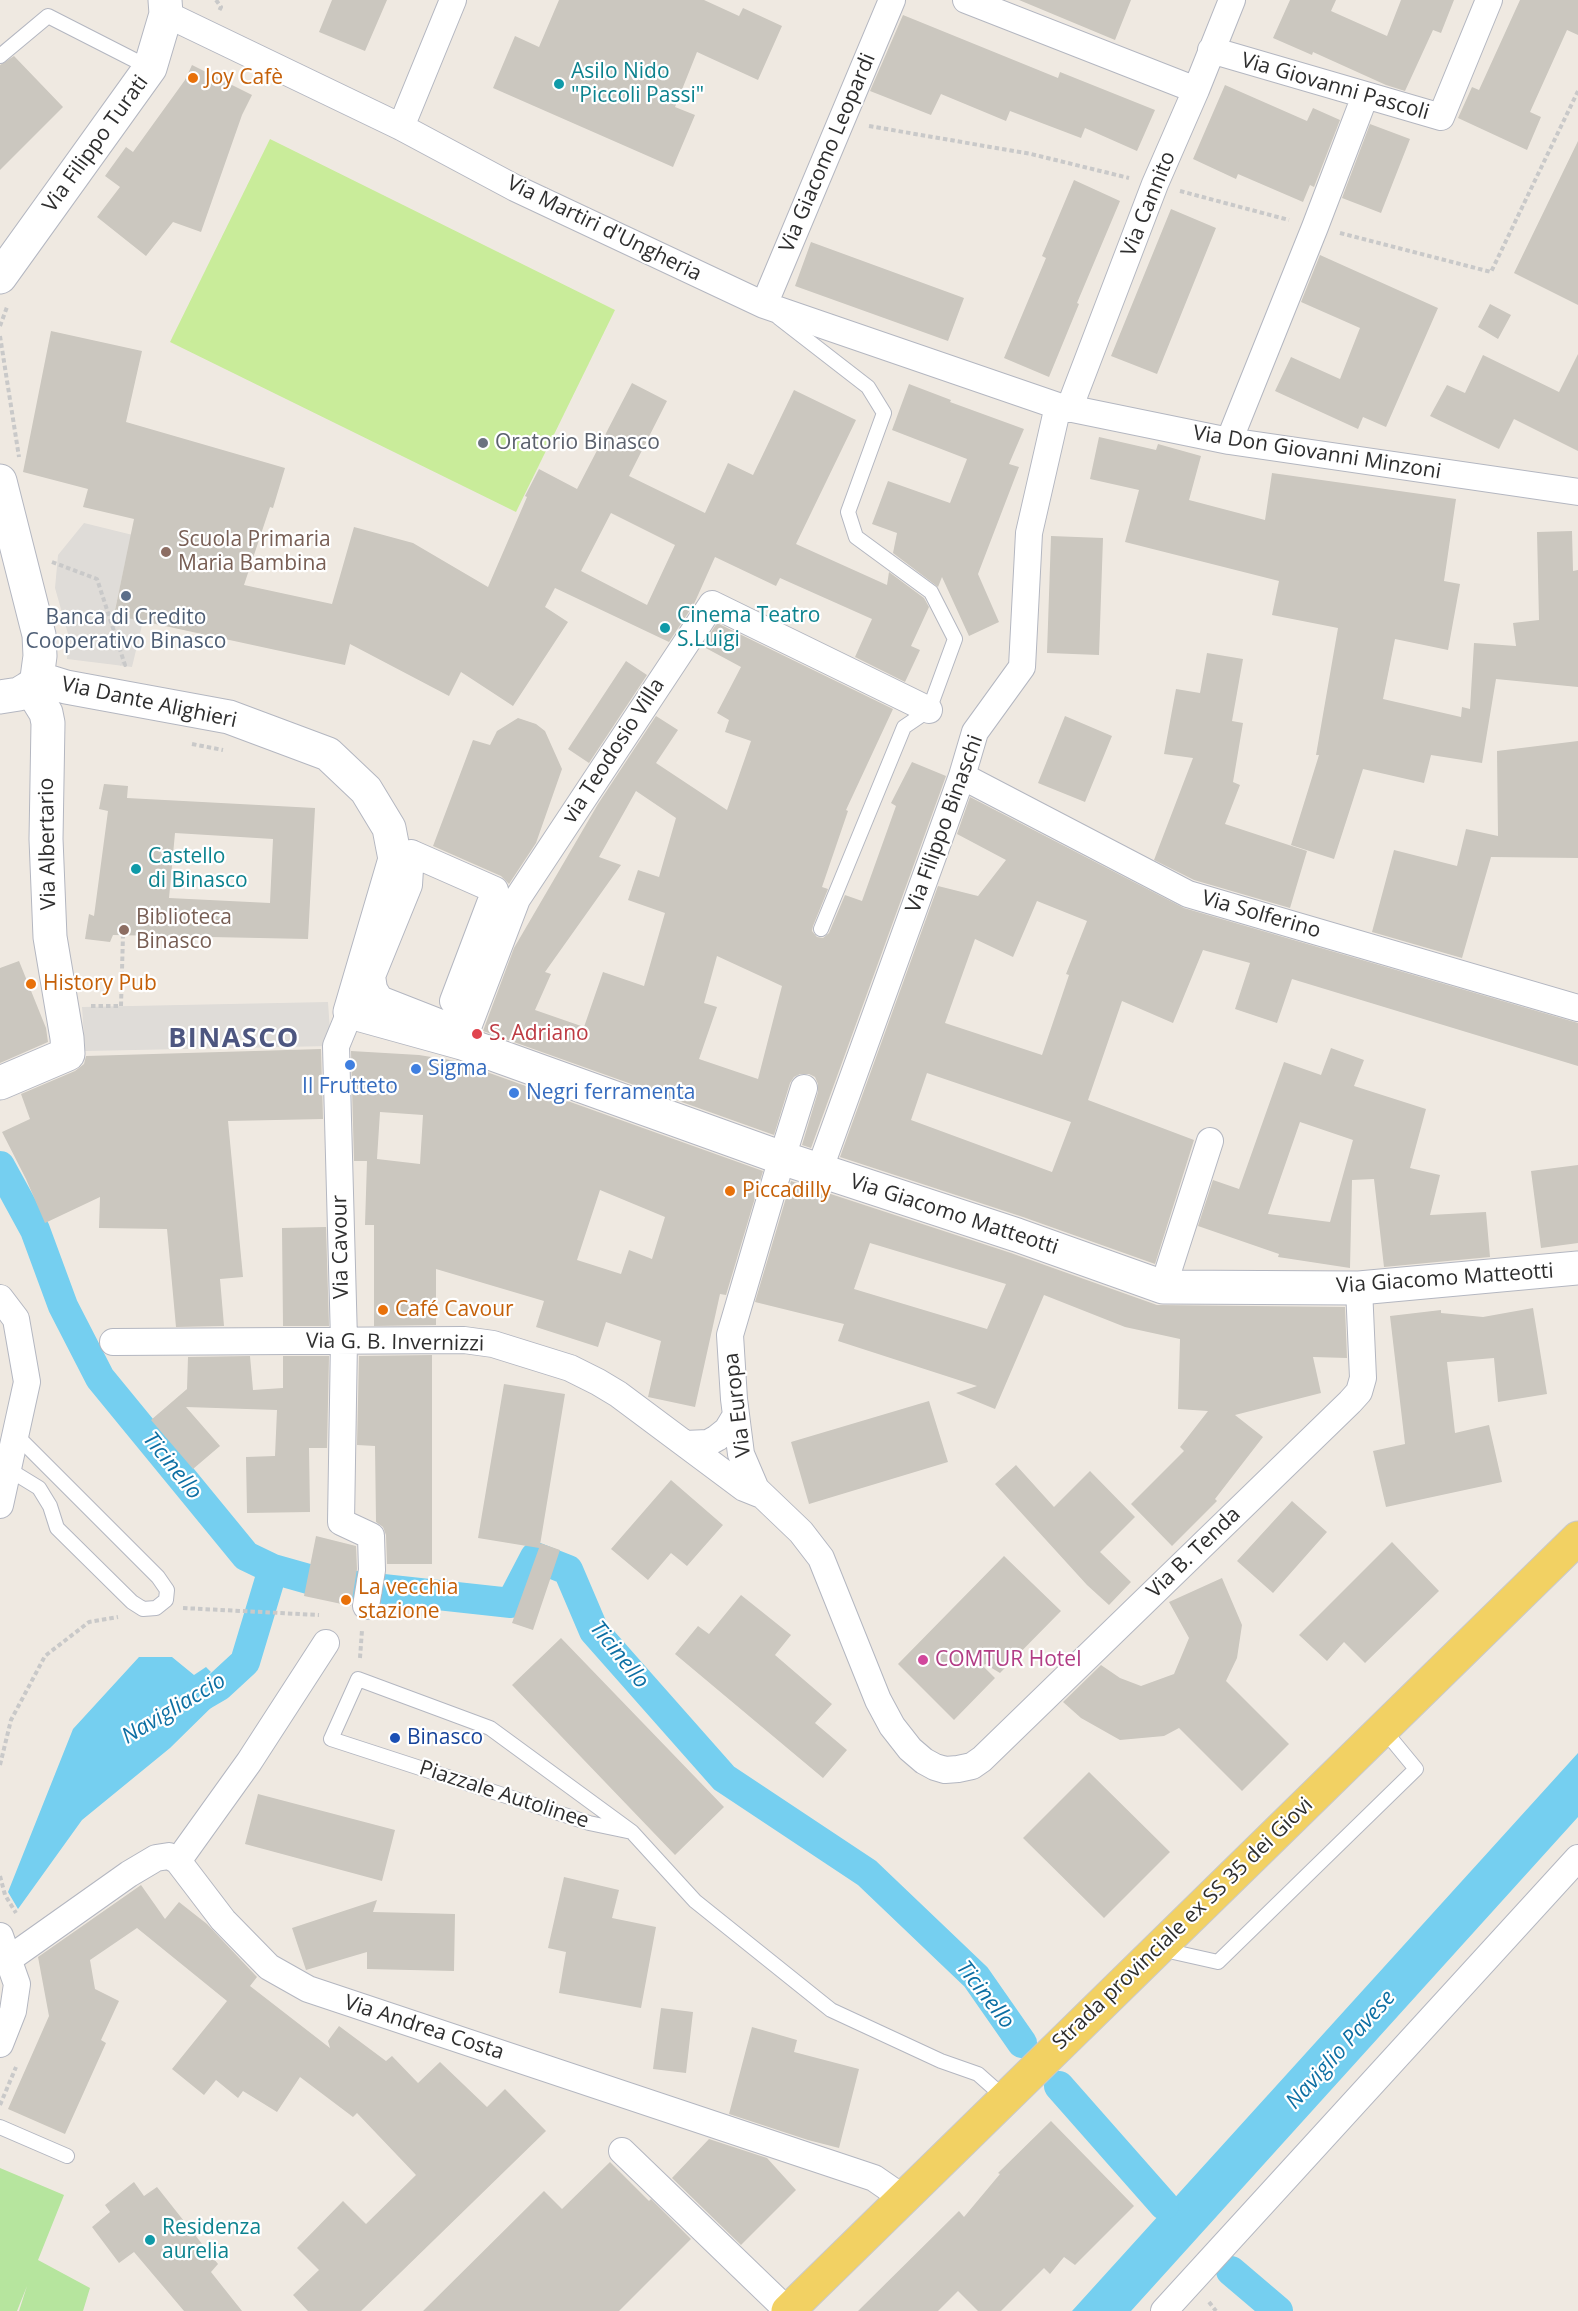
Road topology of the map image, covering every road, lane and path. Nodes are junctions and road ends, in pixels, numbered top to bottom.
1 (216, 0) edge
2 (453, 0) edge
3 (892, 0) edge
4 (1232, 0) edge
5 (1489, 0) edge
6 (972, 1) edge
7 (166, 7) edge
8 (221, 7) dead end
9 (1211, 50) junction
10 (0, 56) edge
11 (150, 68) junction
12 (1196, 90) junction
13 (1578, 91) edge
14 (1365, 96) junction
15 (841, 121) junction
16 (401, 127) junction
17 (1155, 184) junction
18 (1315, 227) junction
19 (0, 277) edge
20 (764, 305) junction
21 (0, 336) edge
22 (1064, 407) junction
23 (1229, 441) junction
24 (10, 470) edge
25 (1578, 492) edge
26 (48, 562) dead end
27 (113, 662) dead end
28 (124, 664) junction
29 (22, 687) edge
30 (123, 698) junction
31 (929, 710) junction
32 (189, 744) dead end
33 (224, 750) dead end
34 (962, 776) junction
35 (411, 853) joint
36 (821, 929) dead end
37 (123, 935) dead end
38 (72, 1006) junction
39 (1578, 1008) edge
40 (350, 1012) junction
41 (462, 1042) junction
42 (0, 1083) edge
43 (804, 1088) dead end
44 (1210, 1141) dead end
45 (782, 1158) junction
46 (819, 1171) junction
47 (1578, 1268) edge
48 (1163, 1287) junction
49 (1359, 1288) junction
50 (0, 1298) edge
51 (344, 1340) junction
52 (113, 1342) dead end
53 (736, 1415) junction
54 (15, 1434) junction
55 (686, 1444) junction
56 (8, 1469) junction
57 (762, 1495) junction
58 (0, 1505) edge
59 (1578, 1538) edge
60 (166, 1600) junction
61 (327, 1616) dead end
62 (123, 1617) dead end
63 (364, 1617) joint
64 (326, 1643) dead end
65 (358, 1679) junction
66 (1383, 1728) junction
67 (0, 1765) edge
68 (945, 1770) joint
69 (632, 1832) junction
70 (1578, 1858) edge
71 (178, 1861) junction
72 (5, 1948) edge
73 (1158, 1949) junction
74 (0, 2044) edge
75 (1005, 2098) junction
76 (0, 2127) edge
77 (622, 2151) dead end
78 (67, 2156) dead end
79 (903, 2198) junction
80 (788, 2311) edge
81 (1164, 2311) edge

1 - 8 path
2 - 16 street
3 - 15 street, Via Giacomo Leopardi
4 - 9 street, Via Cannito
5 - 14 street, Via Giovanni Pascoli
6 - 12 street
7 - 11 street, Via Filippo Turati
7 - 16 street, Via Martiri d'Ungheria
9 - 12 street, Via Cannito
9 - 14 street, Via Giovanni Pascoli
10 - 11 lane
11 - 19 street, Via Filippo Turati
12 - 17 street, Via Cannito
13 - 18 path
14 - 18 street
15 - 17 path
15 - 20 street, Via Giacomo Leopardi
16 - 20 street, Via Martiri d'Ungheria
17 - 18 path
17 - 22 street, Via Cannito
18 - 23 street
20 - 22 street, Via Martiri d'Ungheria
20 - 31 lane
21 - 24 path
22 - 23 street, Via Don Giovanni Minzoni
22 - 34 street, Via Filippo Binaschi
23 - 25 street, Via Don Giovanni Minzoni
24 - 29 street
26 - 28 path
27 - 28 path
28 - 30 path
29 - 30 street, Via Dante Alighieri
29 - 38 street, Via Albertario
30 - 40 street, Via Dante Alighieri
31 - 36 lane
31 - 41 street, via Teodosio Villa
32 - 33 path
34 - 39 street, Via Solferino
34 - 46 street, Via Filippo Binaschi
35 - 35 street
37 - 38 path
38 - 42 street, Via Albertario
40 - 41 street, Via Giacomo Matteotti
40 - 51 street, Via Cavour
41 - 45 street, Via Giacomo Matteotti
43 - 45 street, Via Europa
44 - 48 street
45 - 46 street, Via Giacomo Matteotti
45 - 53 street, Via Europa
46 - 48 street, Via Giacomo Matteotti
47 - 49 street, Via Giacomo Matteotti
48 - 49 street, Via Giacomo Matteotti
49 - 68 street, Via B. Tenda
50 - 54 street
51 - 52 street, Via G. B. Invernizzi
51 - 55 street, Via G. B. Invernizzi
51 - 63 street, Via Cavour
53 - 55 street
53 - 57 street, Via Europa
54 - 56 street
54 - 60 lane
55 - 57 street, Via G. B. Invernizzi
56 - 58 street
56 - 60 lane
57 - 68 street, Via Europa
59 - 66 main road, Strada provinciale ex SS 35 dei Giovi
60 - 61 path
62 - 67 path
63 - 65 path
64 - 71 street
65 - 69 lane, Piazzale Autolinee
65 - 69 lane, Piazzale Autolinee
66 - 73 main road, Strada provinciale ex SS 35 dei Giovi
66 - 73 lane
69 - 75 lane, Piazzale Autolinee
70 - 81 street
71 - 72 street
71 - 79 street, Via Andrea Costa
72 - 74 street
73 - 75 main road, Strada provinciale ex SS 35 dei Giovi
75 - 79 main road, Strada provinciale ex SS 35 dei Giovi
76 - 78 lane
77 - 80 street
79 - 80 main road, Strada provinciale ex SS 35 dei Giovi

